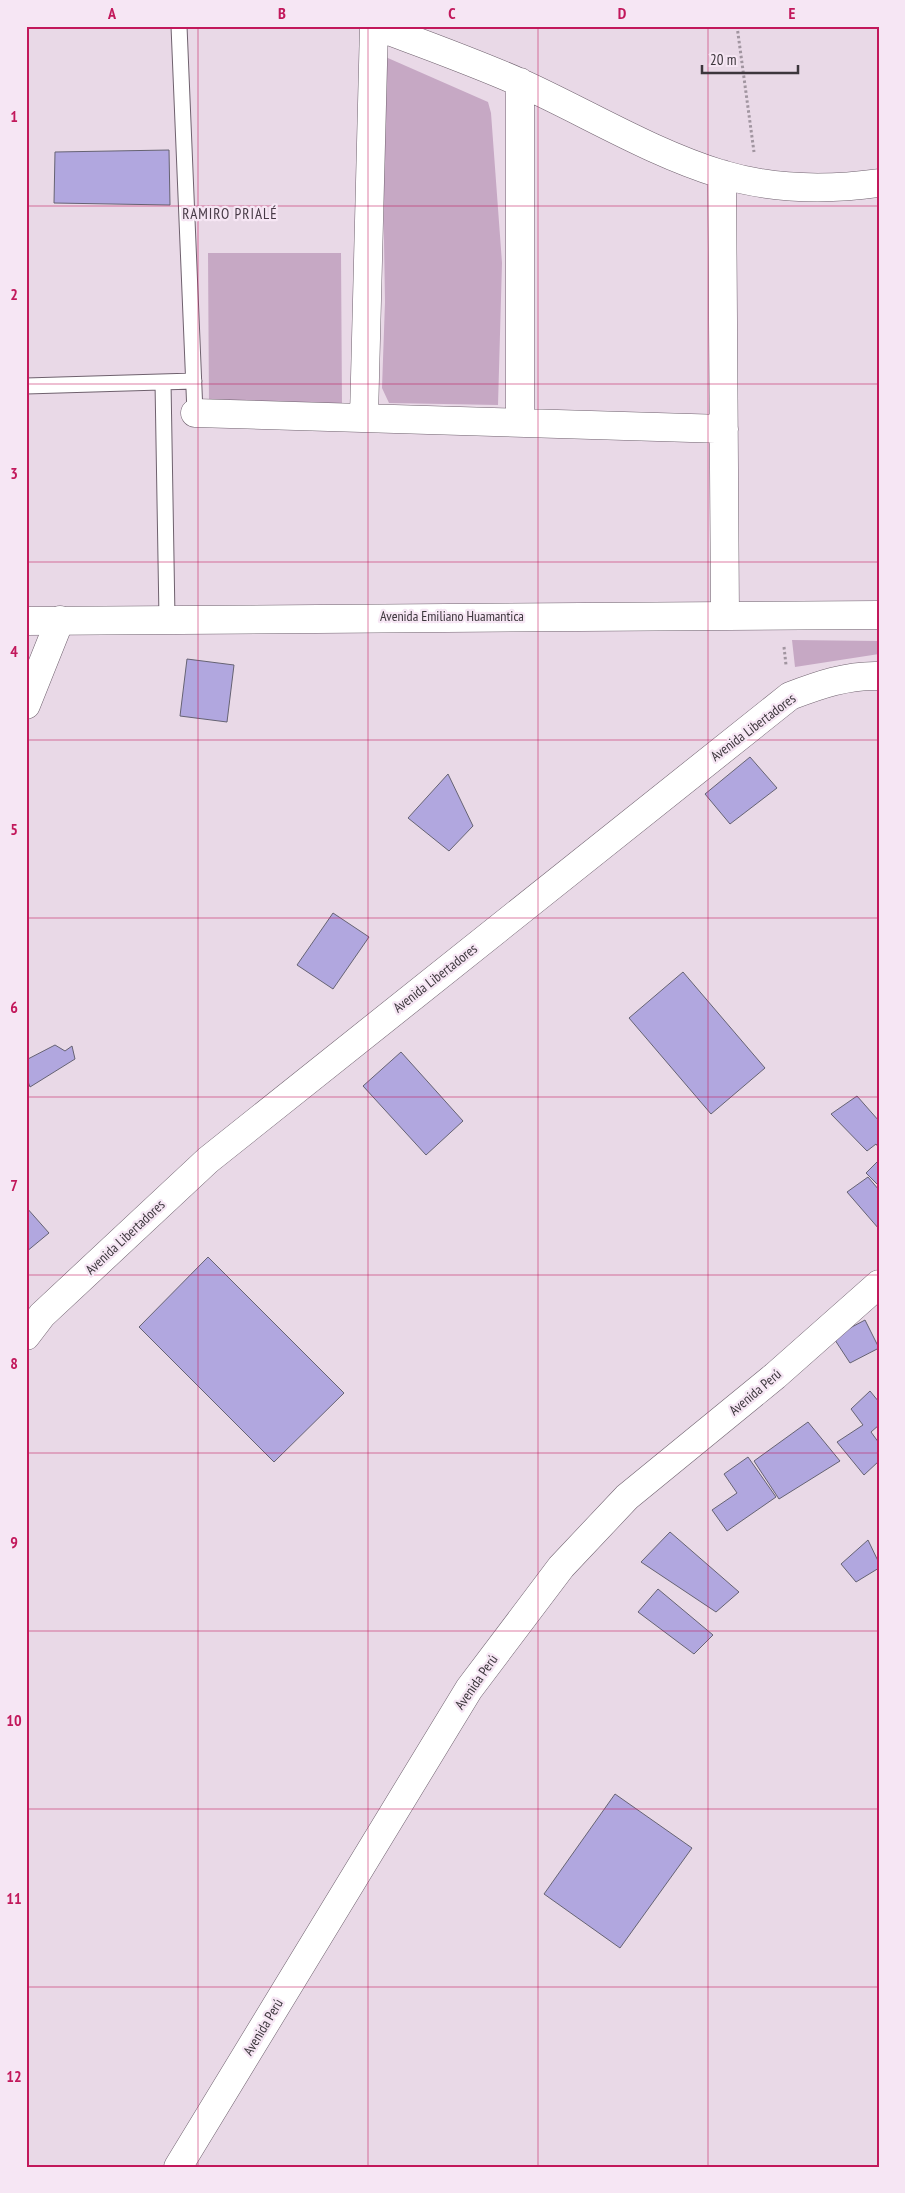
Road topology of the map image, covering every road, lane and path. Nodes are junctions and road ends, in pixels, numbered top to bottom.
1 (179, 26) edge
2 (375, 26) edge
3 (737, 26) edge
4 (520, 82) junction
5 (745, 153) dead end
6 (754, 154) junction
7 (763, 156) dead end
8 (722, 174) junction
9 (879, 183) edge
10 (194, 381) junction
11 (163, 382) junction
12 (26, 386) edge
13 (195, 412) joint
14 (364, 417) junction
15 (520, 423) junction
16 (724, 429) junction
17 (725, 615) junction
18 (780, 615) junction
19 (879, 616) edge
20 (167, 618) junction
21 (60, 620) junction
22 (26, 621) edge
23 (879, 676) edge
24 (790, 696) junction
25 (26, 705) edge
26 (879, 1284) edge
27 (31, 1319) edge
28 (178, 2167) edge

1 - 10 lane
2 - 4 street
2 - 14 street
3 - 6 path
4 - 8 street
4 - 15 street
5 - 6 path
6 - 7 path
8 - 9 street
8 - 16 street
10 - 11 lane
10 - 13 lane
11 - 12 lane
11 - 20 lane
13 - 14 street
14 - 15 street
15 - 16 street
16 - 17 street
17 - 18 street, Avenida Emiliano Huamantica
17 - 20 street, Avenida Emiliano Huamantica
18 - 19 street, Avenida Emiliano Huamantica
18 - 24 path
20 - 21 street, Avenida Emiliano Huamantica
21 - 22 street, Avenida Emiliano Huamantica
21 - 25 street
23 - 24 street, Avenida Libertadores
24 - 27 street, Avenida Libertadores
26 - 28 street, Avenida Perú

